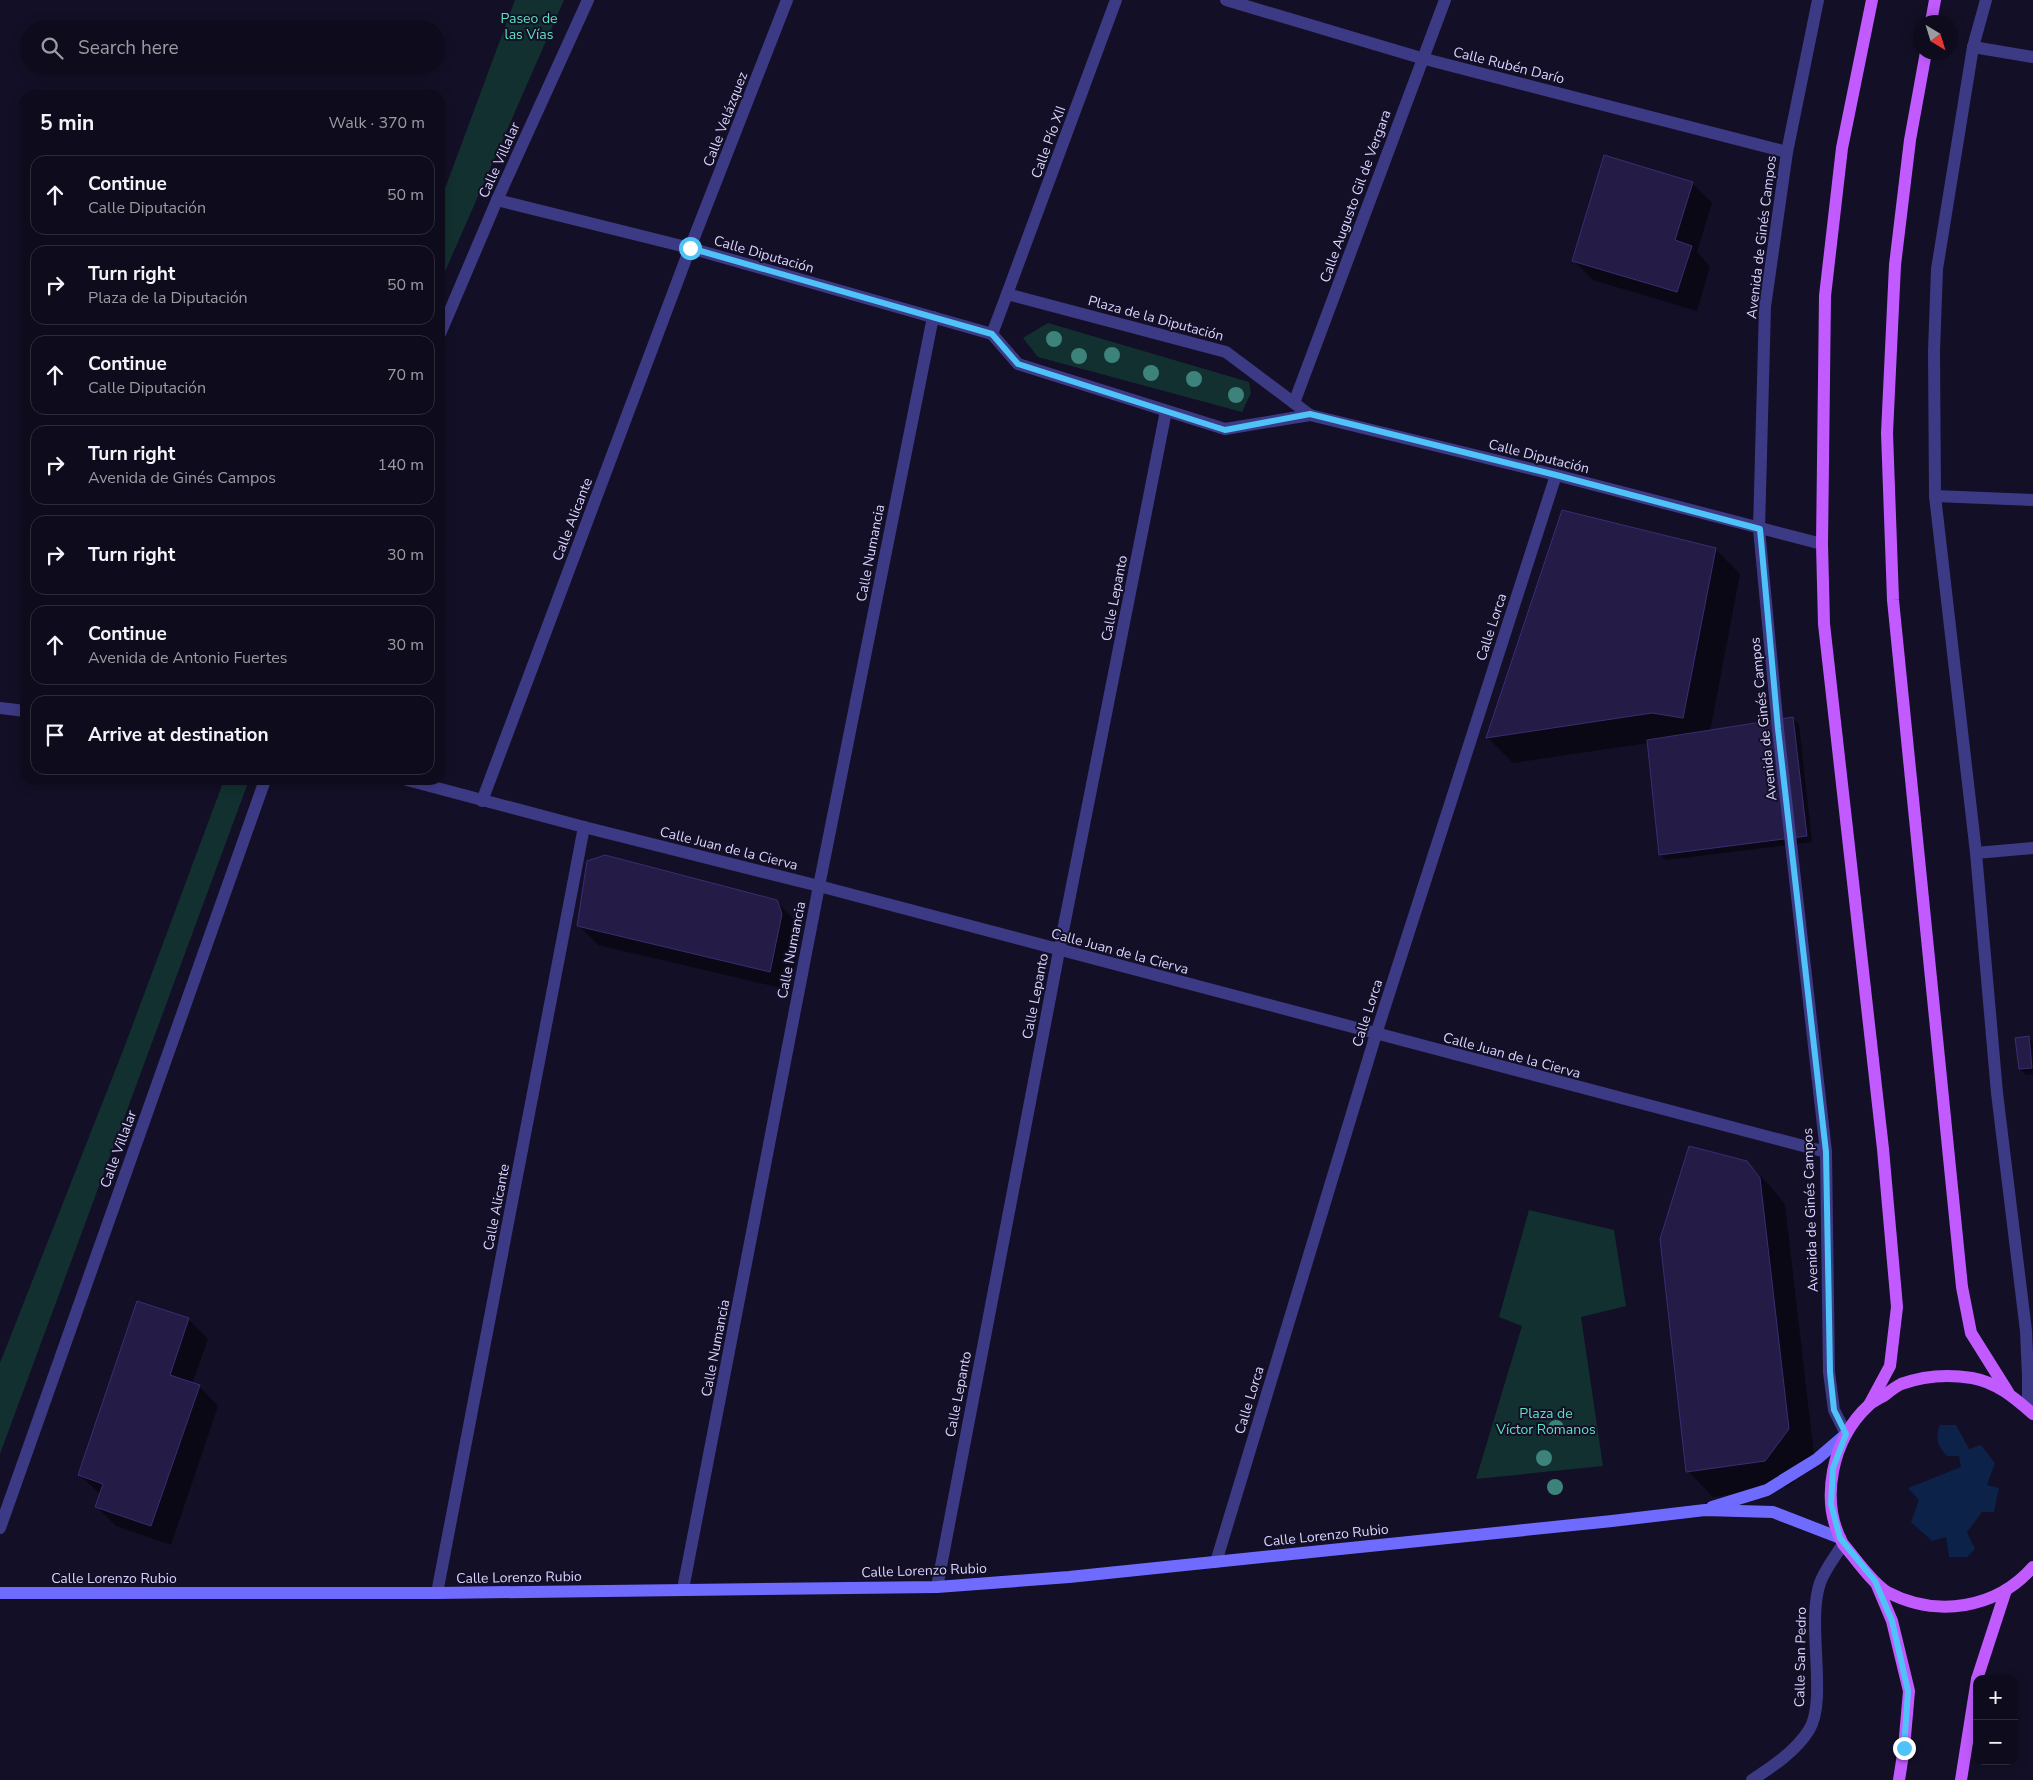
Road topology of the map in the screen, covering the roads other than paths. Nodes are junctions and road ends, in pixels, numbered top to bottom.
1 (588, 0) edge
2 (787, 0) edge
3 (1116, 0) edge
4 (1226, 0) edge
5 (1445, 0) edge
6 (1818, 0) edge
7 (1872, 0) edge
8 (1935, 0) edge
9 (1986, 0) edge
10 (1932, 15) edge
11 (1973, 47) junction
12 (1421, 58) junction
13 (2033, 58) edge
14 (1925, 60) edge
15 (1786, 152) junction
16 (497, 200) junction
17 (690, 248) junction
18 (1007, 294) junction
19 (933, 317) junction
20 (445, 322) edge
21 (992, 334) junction
22 (1294, 402) junction
23 (1166, 411) junction
24 (1310, 414) junction
25 (1556, 475) junction
26 (1935, 496) junction
27 (2033, 500) edge
28 (1760, 529) junction
29 (1822, 544) junction
30 (0, 708) edge
31 (20, 710) edge
32 (263, 785) edge
33 (425, 785) edge
34 (482, 801) junction
35 (584, 827) junction
36 (2033, 848) edge
37 (1976, 854) junction
38 (819, 886) junction
39 (1058, 951) junction
40 (1376, 1034) junction
41 (1826, 1152) junction
42 (2008, 1392) junction
43 (1869, 1405) junction
44 (2030, 1411) edge
45 (1846, 1434) junction
46 (1705, 1510) junction
47 (0, 1528) edge
48 (1841, 1541) junction
49 (1216, 1562) junction
50 (2033, 1567) edge
51 (1875, 1581) junction
52 (937, 1587) junction
53 (683, 1589) junction
54 (2006, 1590) junction
55 (0, 1592) edge
56 (437, 1593) junction
57 (1978, 1675) edge
58 (1973, 1704) edge
59 (1752, 1780) edge
60 (1899, 1780) edge
61 (1961, 1780) edge

1 - 16 street, Calle Villalar
2 - 17 street, Calle Velázquez
3 - 18 street, Calle Pío XII
4 - 12 street, Calle Rubén Darío
5 - 12 street, Calle Augusto Gil de Vergara
6 - 15 street, Avenida de Ginés Campos
7 - 29 main road
8 - 10 main road
9 - 11 street
11 - 13 street
11 - 26 street
12 - 15 street, Calle Rubén Darío
12 - 22 street, Calle Augusto Gil de Vergara
14 - 42 main road
15 - 28 street, Avenida de Ginés Campos
16 - 17 street, Calle Diputación
16 - 20 street, Calle Villalar
17 - 19 street, Calle Diputación
17 - 34 street, Calle Alicante
18 - 21 street
18 - 22 street, Plaza de la Diputación
19 - 21 street, Calle Diputación
19 - 38 street, Calle Numancia
21 - 23 street
22 - 24 street, Plaza de la Diputación
23 - 24 street
23 - 39 street, Calle Lepanto
24 - 25 street, Calle Diputación
25 - 28 street, Calle Diputación
25 - 40 street, Calle Lorca
26 - 27 street
26 - 37 street
28 - 29 street, Calle Diputación
28 - 41 street, Avenida de Ginés Campos
29 - 43 main road
30 - 31 street
32 - 47 street, Calle Villalar
33 - 34 street, Calle Juan de la Cierva
34 - 35 street, Calle Juan de la Cierva
35 - 38 street, Calle Juan de la Cierva
35 - 56 street, Calle Alicante
36 - 37 street
37 - 44 street
38 - 39 street, Calle Juan de la Cierva
38 - 53 street, Calle Numancia
39 - 40 street, Calle Juan de la Cierva
39 - 52 street, Calle Lepanto
40 - 41 street, Calle Juan de la Cierva
40 - 49 street, Calle Lorca
41 - 45 street, Avenida de Ginés Campos
42 - 43 main road
42 - 44 main road
43 - 45 main road
45 - 46 main road
45 - 48 main road
46 - 48 main road, Calle Lorenzo Rubio
46 - 49 main road, Calle Lorenzo Rubio
48 - 51 main road
48 - 59 street, Calle San Pedro
49 - 52 main road, Calle Lorenzo Rubio
50 - 54 main road
51 - 54 main road
51 - 60 main road
52 - 53 main road, Calle Lorenzo Rubio
53 - 56 main road, Calle Lorenzo Rubio
54 - 57 main road
55 - 56 main road, Calle Lorenzo Rubio
58 - 61 main road

